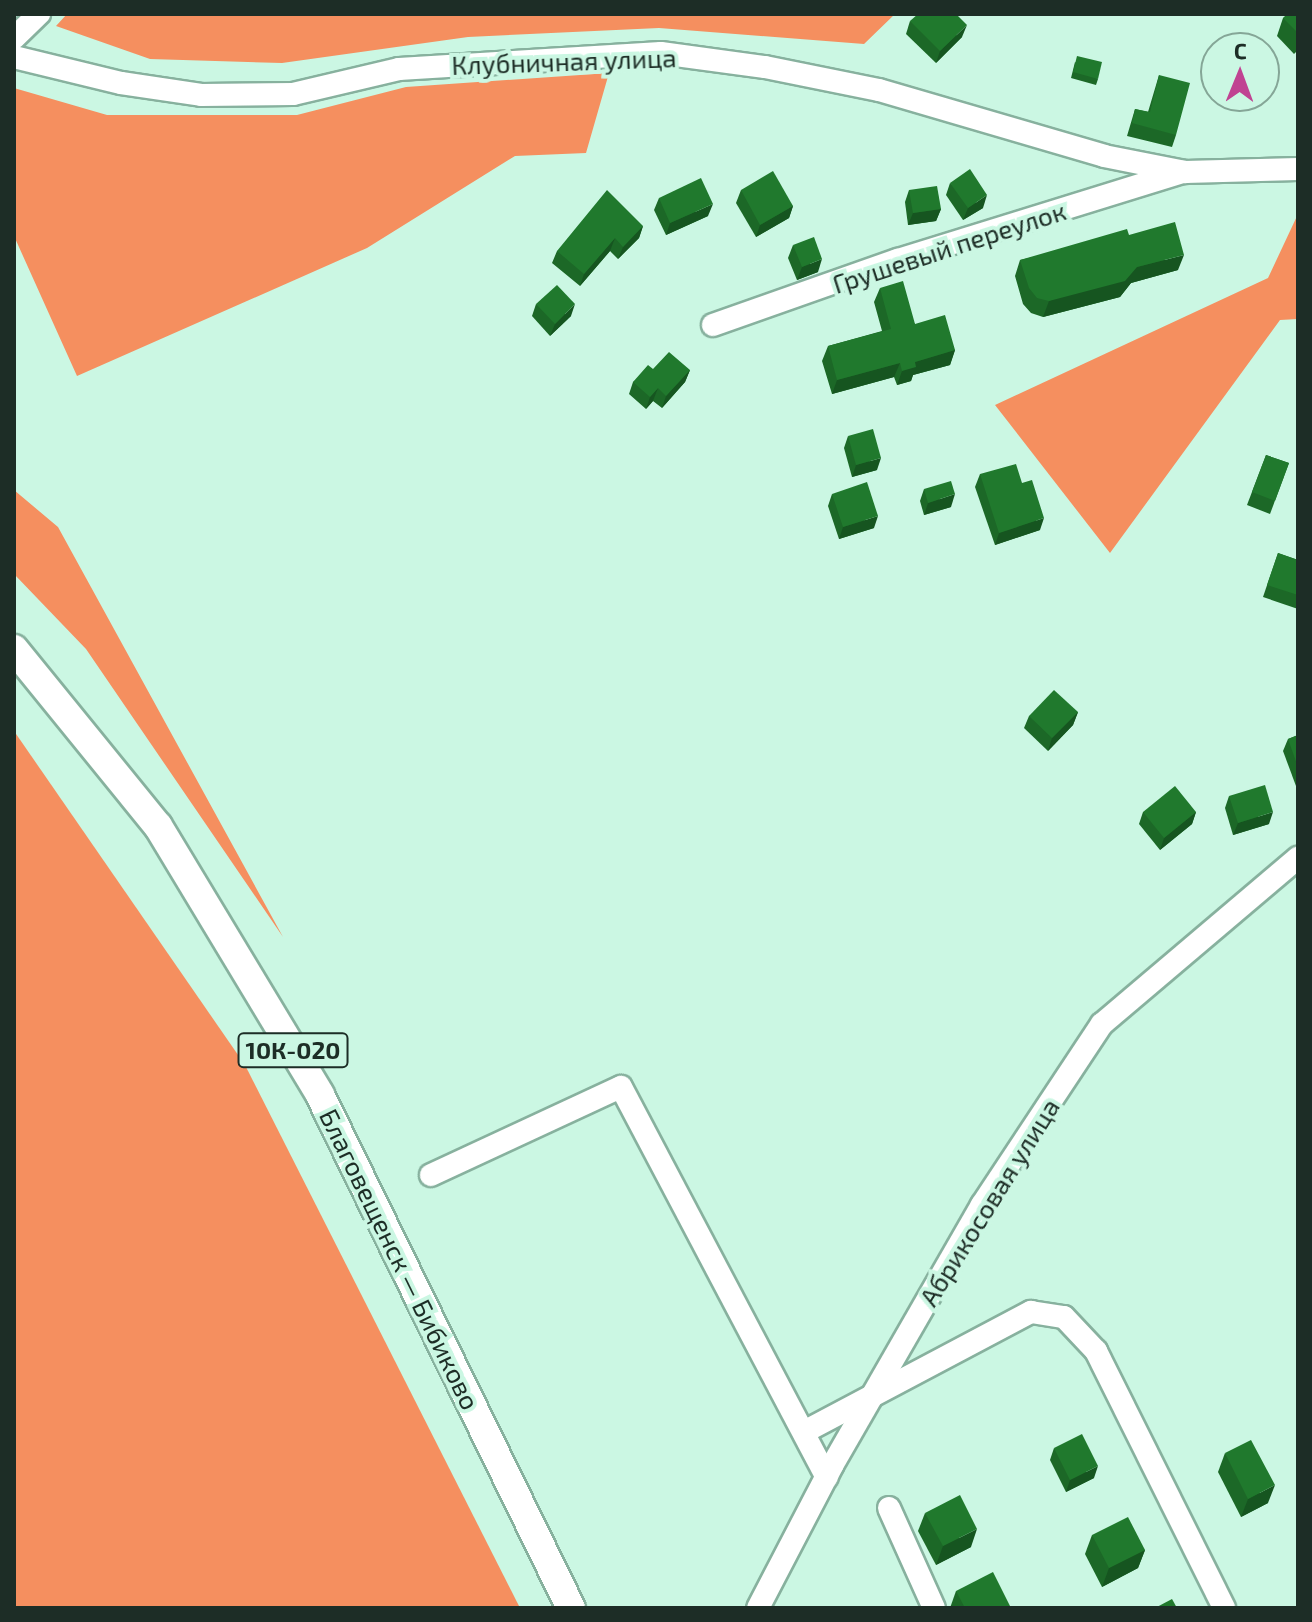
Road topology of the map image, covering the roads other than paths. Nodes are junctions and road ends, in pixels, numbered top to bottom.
1 (39, 14) edge
2 (14, 38) edge
3 (14, 57) edge
4 (1295, 168) edge
5 (1185, 172) junction
6 (713, 325) dead end
7 (14, 649) edge
8 (1298, 858) edge
9 (431, 1175) dead end
10 (875, 1392) junction
11 (804, 1432) junction
12 (827, 1477) junction
13 (889, 1508) dead end
14 (571, 1608) edge
15 (758, 1608) edge
16 (934, 1608) edge
17 (1224, 1608) edge

1 - 2 street
3 - 5 street, Клубничная улица
4 - 5 street, Клубничная улица
5 - 6 street, Грушевый переулок
7 - 14 main road, Благовещенск — Бибиково / 10К-020
8 - 10 street, Абрикосовая улица
9 - 11 street
10 - 11 street
10 - 12 street, Абрикосовая улица
10 - 17 street
11 - 12 street
12 - 15 street, Абрикосовая улица
13 - 16 street

